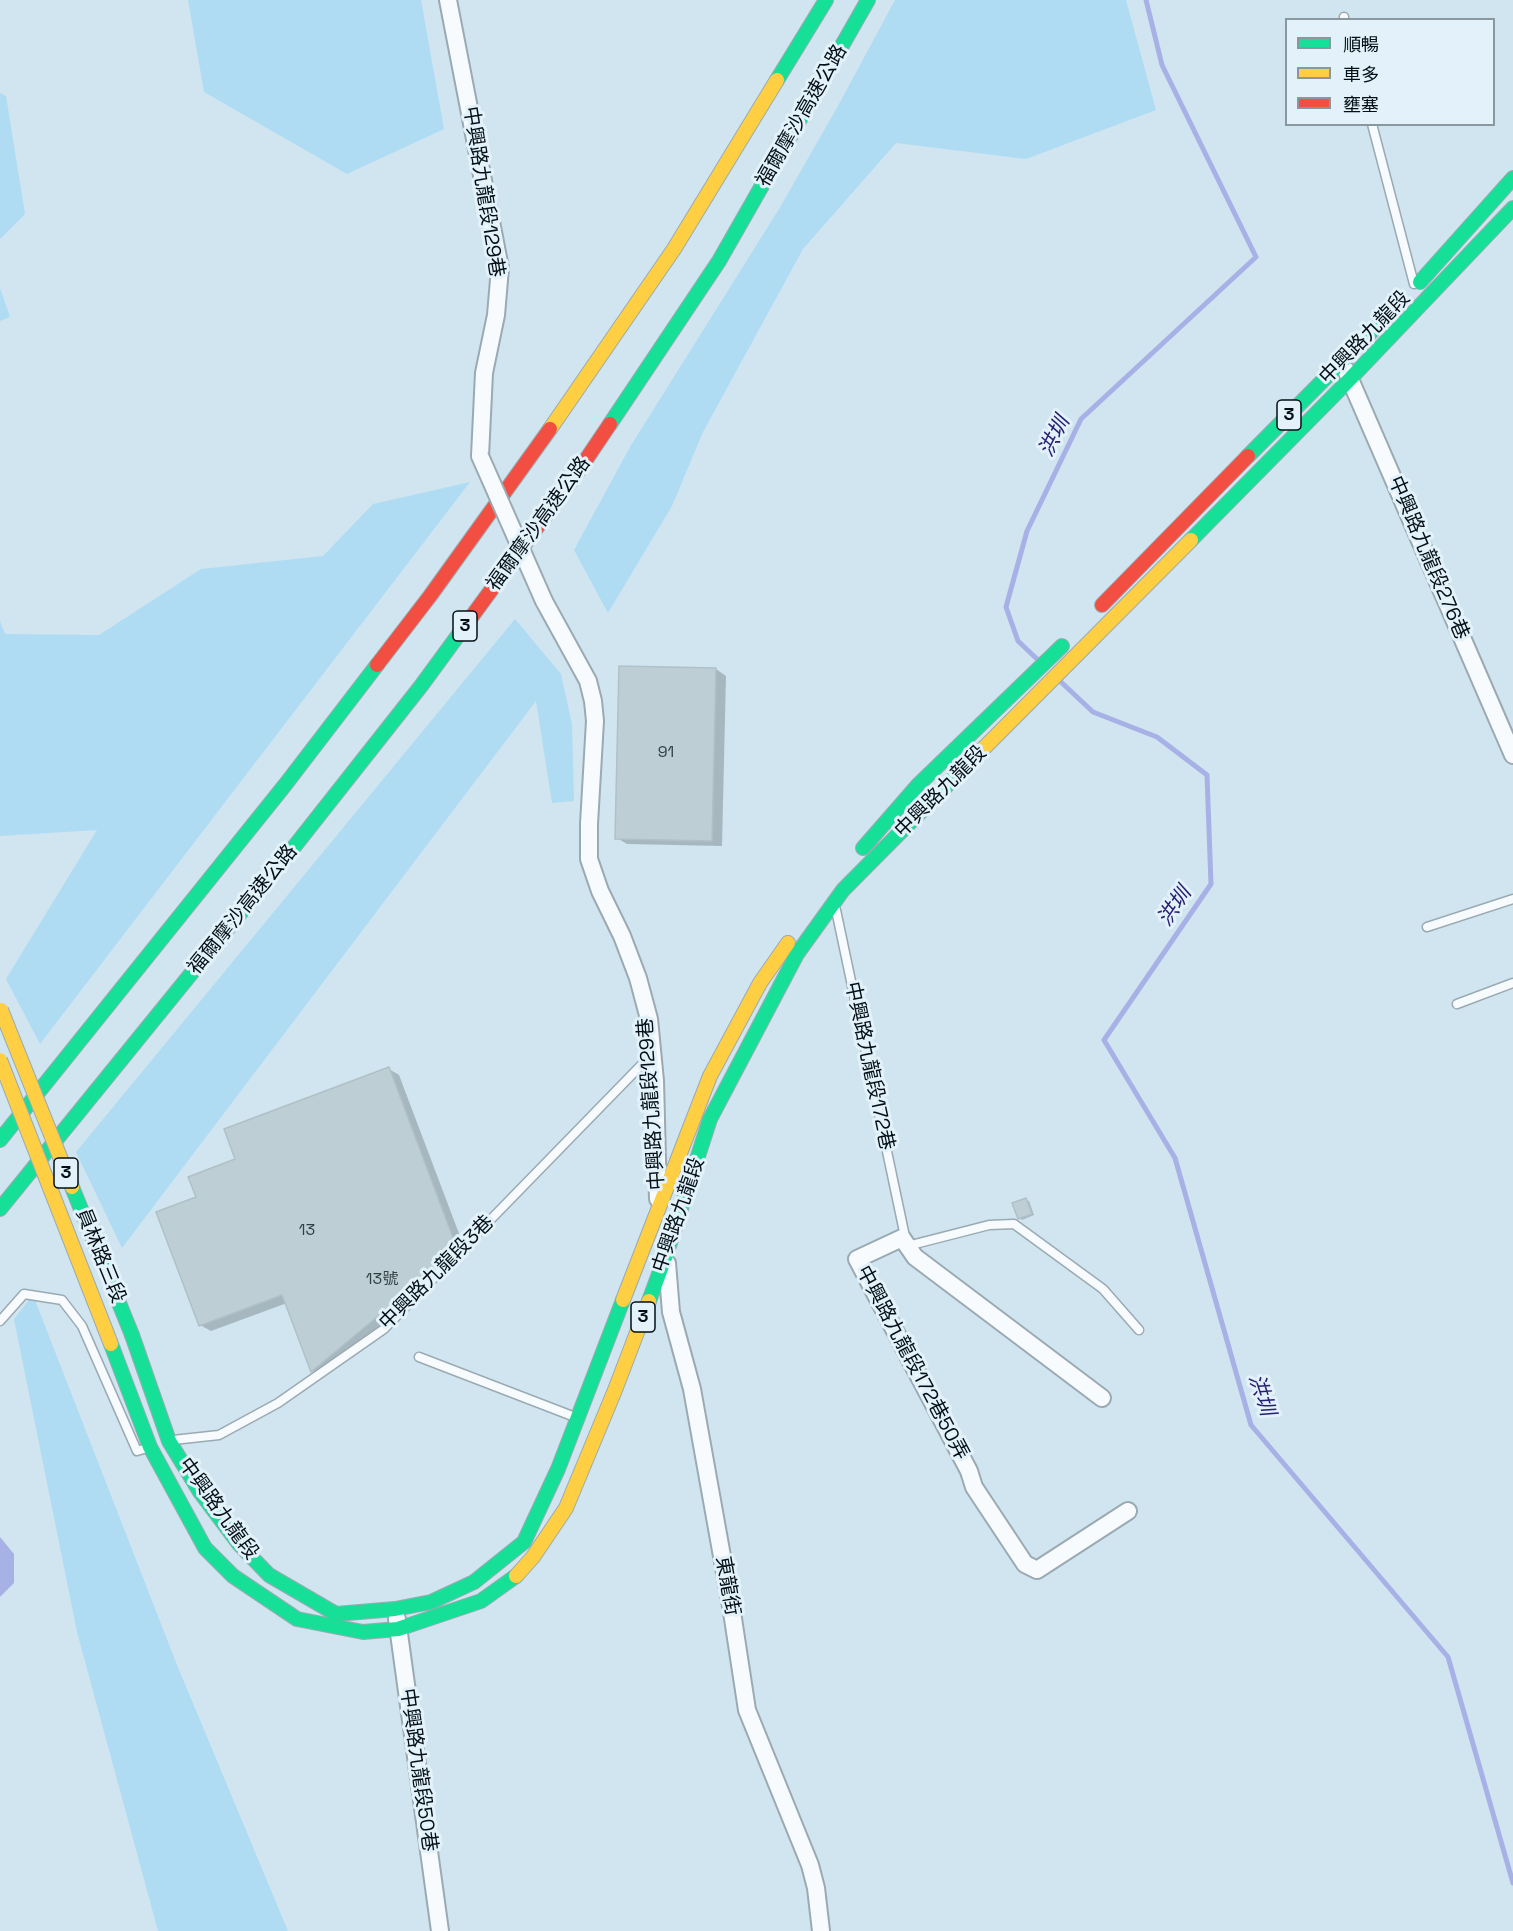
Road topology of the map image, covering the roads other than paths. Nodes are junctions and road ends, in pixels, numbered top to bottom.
1 (448, 0) edge
2 (826, 0) edge
3 (868, 0) edge
4 (1372, 126) edge
5 (1513, 178) edge
6 (1513, 208) edge
7 (1411, 291) joint
8 (1383, 320) dead end
9 (1342, 361) junction
10 (1350, 379) junction
11 (1093, 614) dead end
12 (1064, 644) dead end
13 (1513, 755) edge
14 (830, 887) junction
15 (1513, 899) edge
16 (834, 903) junction
17 (1427, 927) dead end
18 (1513, 983) edge
19 (1457, 1004) dead end
20 (1, 1007) edge
21 (652, 1054) junction
22 (0, 1060) edge
23 (0, 1140) edge
24 (0, 1209) edge
25 (658, 1211) junction
26 (662, 1233) joint
27 (907, 1246) junction
28 (666, 1255) junction
29 (0, 1321) edge
30 (1139, 1330) dead end
31 (419, 1357) dead end
32 (1102, 1398) dead end
33 (578, 1418) junction
34 (169, 1441) junction
35 (150, 1447) junction
36 (1128, 1511) dead end
37 (395, 1609) junction
38 (398, 1629) junction
39 (440, 1931) edge
40 (821, 1931) edge

1 - 21 street, 中興路九龍段129巷, bridge
2 - 23 main road, 福爾摩沙高速公路 / 3
3 - 24 main road, 福爾摩沙高速公路 / 3
4 - 7 lane
5 - 7 main road, 中興路九龍段
6 - 10 main road, 中興路九龍段 / 3
8 - 9 main road, 中興路九龍段 / 3
9 - 10 street, 中興路九龍段276巷
9 - 11 main road, 中興路九龍段 / 3
10 - 13 street, 中興路九龍段276巷
10 - 16 main road, 中興路九龍段 / 3
12 - 14 main road, 中興路九龍段 / 3
14 - 16 lane, 中興路九龍段172巷
14 - 25 main road, 中興路九龍段 / 3
15 - 17 lane
16 - 27 lane, 中興路九龍段172巷
16 - 28 main road, 中興路九龍段 / 3
18 - 19 lane
20 - 34 main road, 員林路三段 / 3, bridge
21 - 25 street, 中興路九龍段129巷
21 - 34 lane, 中興路九龍段3巷
22 - 35 main road, 員林路三段 / 3, bridge
25 - 26 street, 中興路九龍段129巷
25 - 33 main road, 中興路九龍段 / 3
26 - 28 street, 東龍街
27 - 30 lane
27 - 32 street
27 - 36 street, 中興路九龍段172巷50弄
28 - 38 main road, 中興路九龍段 / 3
28 - 40 street, 東龍街
29 - 35 lane
31 - 33 lane
33 - 37 main road, 中興路九龍段 / 3
34 - 35 lane, 中興路九龍段3巷
34 - 37 main road, 中興路九龍段 / 3
35 - 38 main road, 中興路九龍段 / 3
37 - 38 street, 中興路九龍段50巷
38 - 39 street, 中興路九龍段50巷

